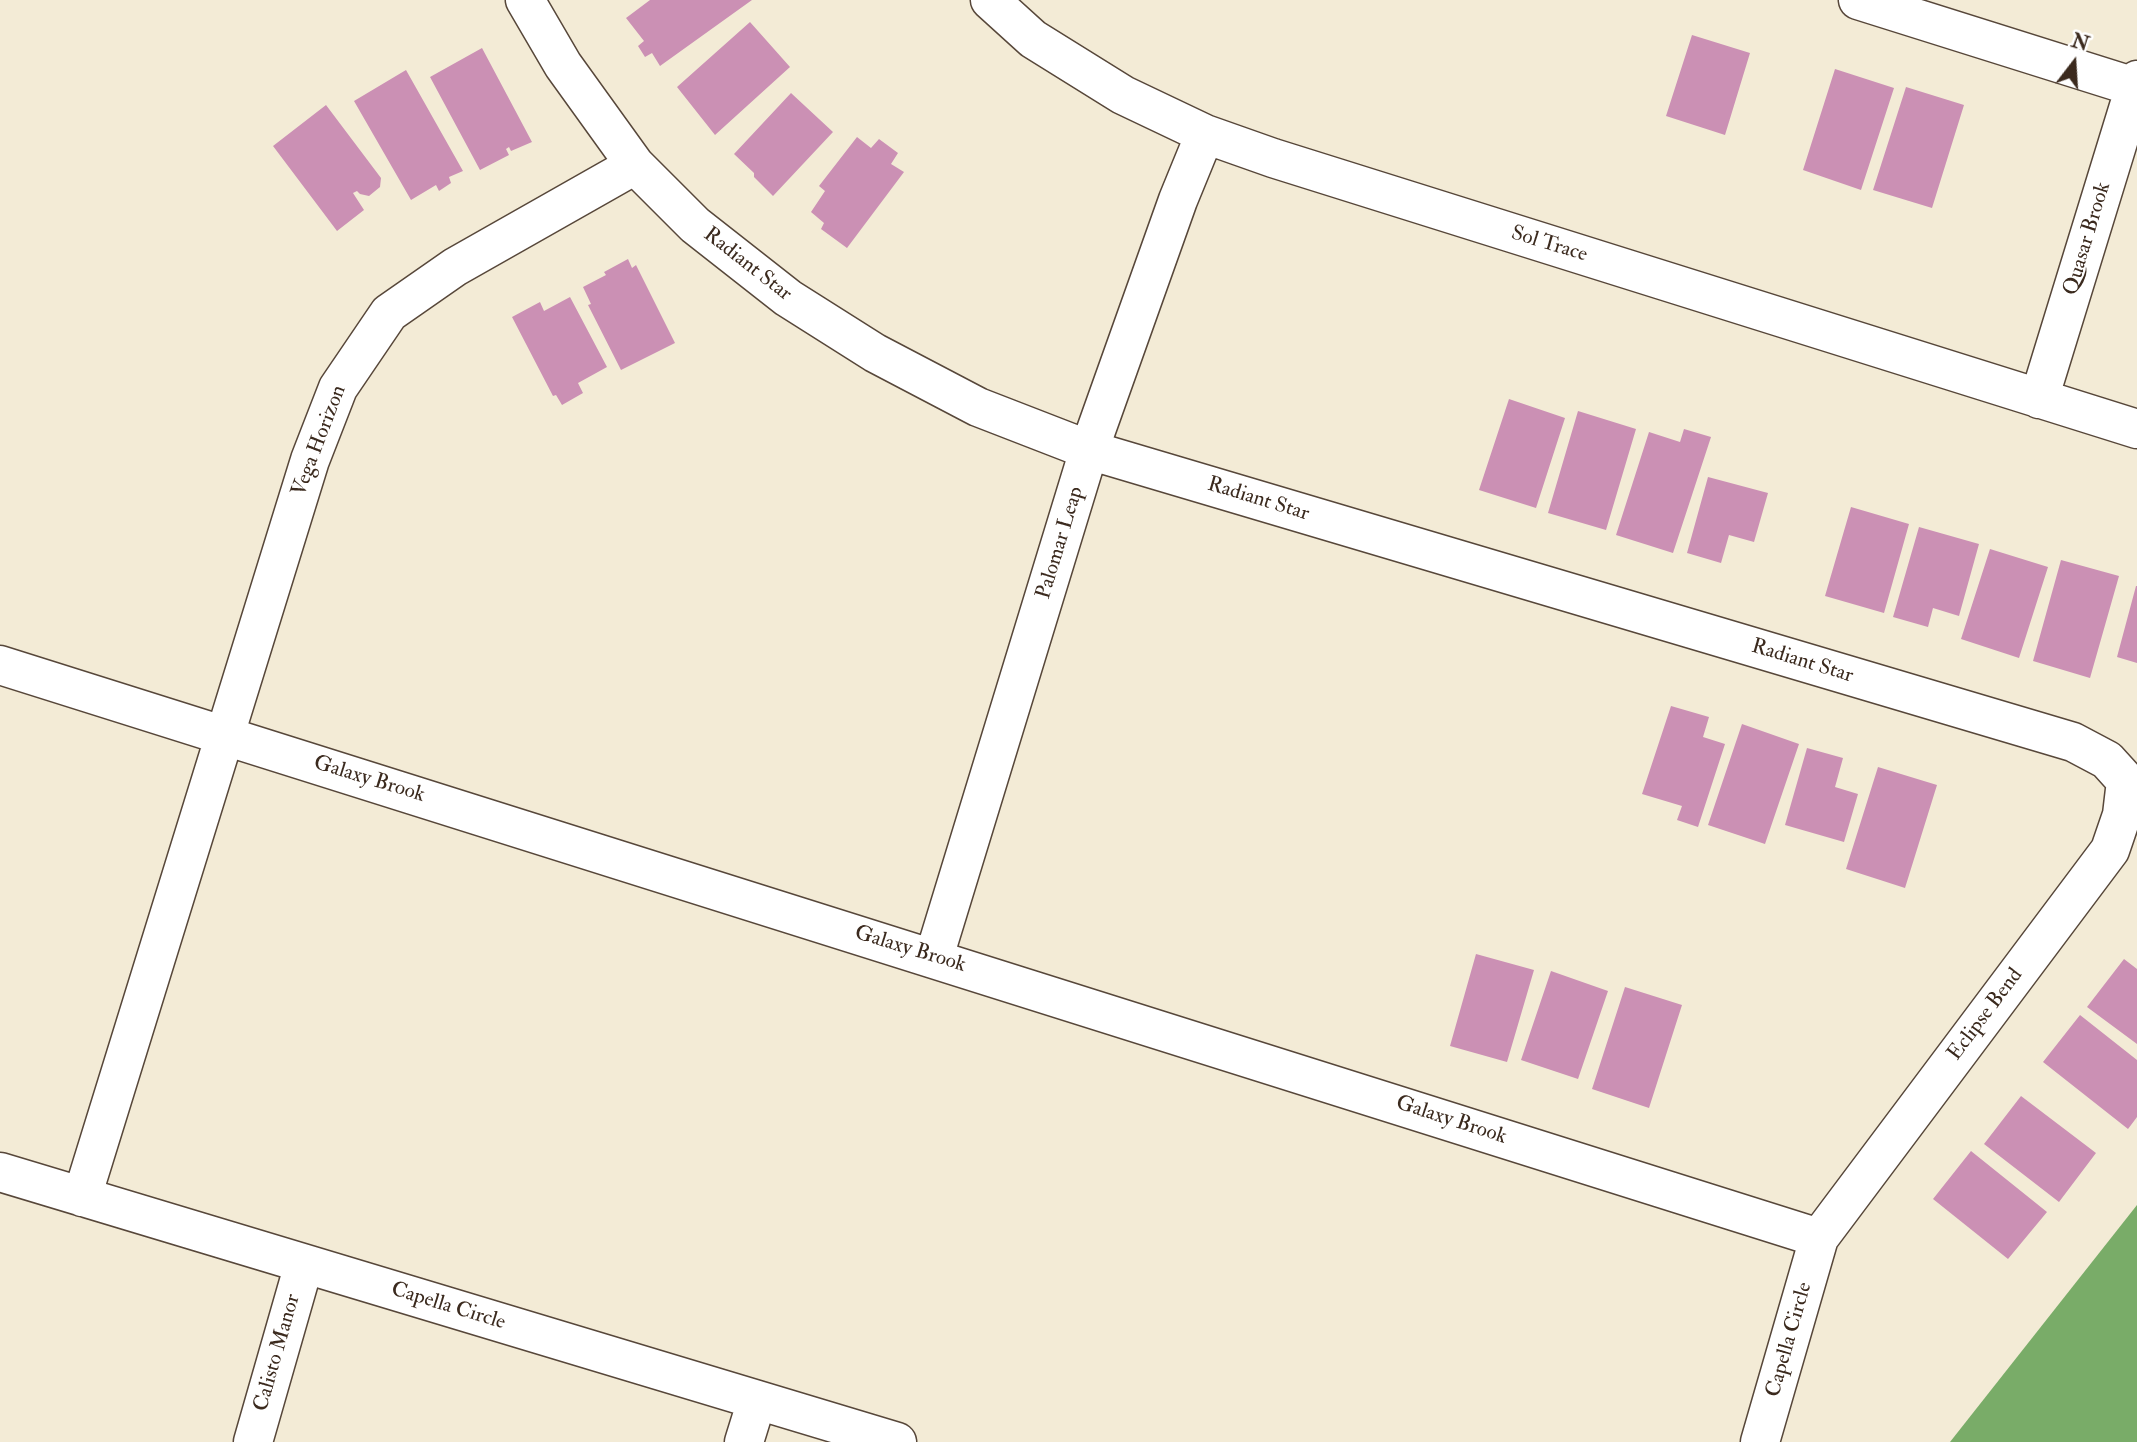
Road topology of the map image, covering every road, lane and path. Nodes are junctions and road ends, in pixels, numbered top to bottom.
1 (525, 0) edge
2 (989, 0) edge
3 (1858, 0) edge
4 (2136, 83) edge
5 (1205, 134) junction
6 (635, 165) junction
7 (2039, 398) junction
8 (2137, 429) edge
9 (1090, 450) junction
10 (0, 665) edge
11 (223, 734) junction
12 (2126, 781) joint
13 (934, 957) junction
14 (0, 1172) edge
15 (82, 1197) junction
16 (1819, 1238) junction
17 (304, 1264) junction
18 (757, 1400) junction
19 (253, 1442) edge
20 (744, 1442) edge
21 (897, 1442) edge
22 (1760, 1442) edge

1 - 6 street, Radiant Star
2 - 5 street, Sol Trace
3 - 4 street
4 - 7 street, Quasar Brook
5 - 7 street, Sol Trace
5 - 9 street, Palomar Leap
6 - 9 street, Radiant Star
6 - 11 street, Vega Horizon
7 - 8 street, Sol Trace
9 - 12 street, Radiant Star
9 - 13 street, Palomar Leap
10 - 11 street, Galaxy Brook
11 - 13 street, Galaxy Brook
11 - 15 street, Vega Horizon
12 - 16 street, Eclipse Bend
13 - 16 street, Galaxy Brook
14 - 15 street, Capella Circle
15 - 17 street, Capella Circle
16 - 22 street, Capella Circle
17 - 18 street, Capella Circle
17 - 19 street, Calisto Manor
18 - 20 street
18 - 21 street, Capella Circle

